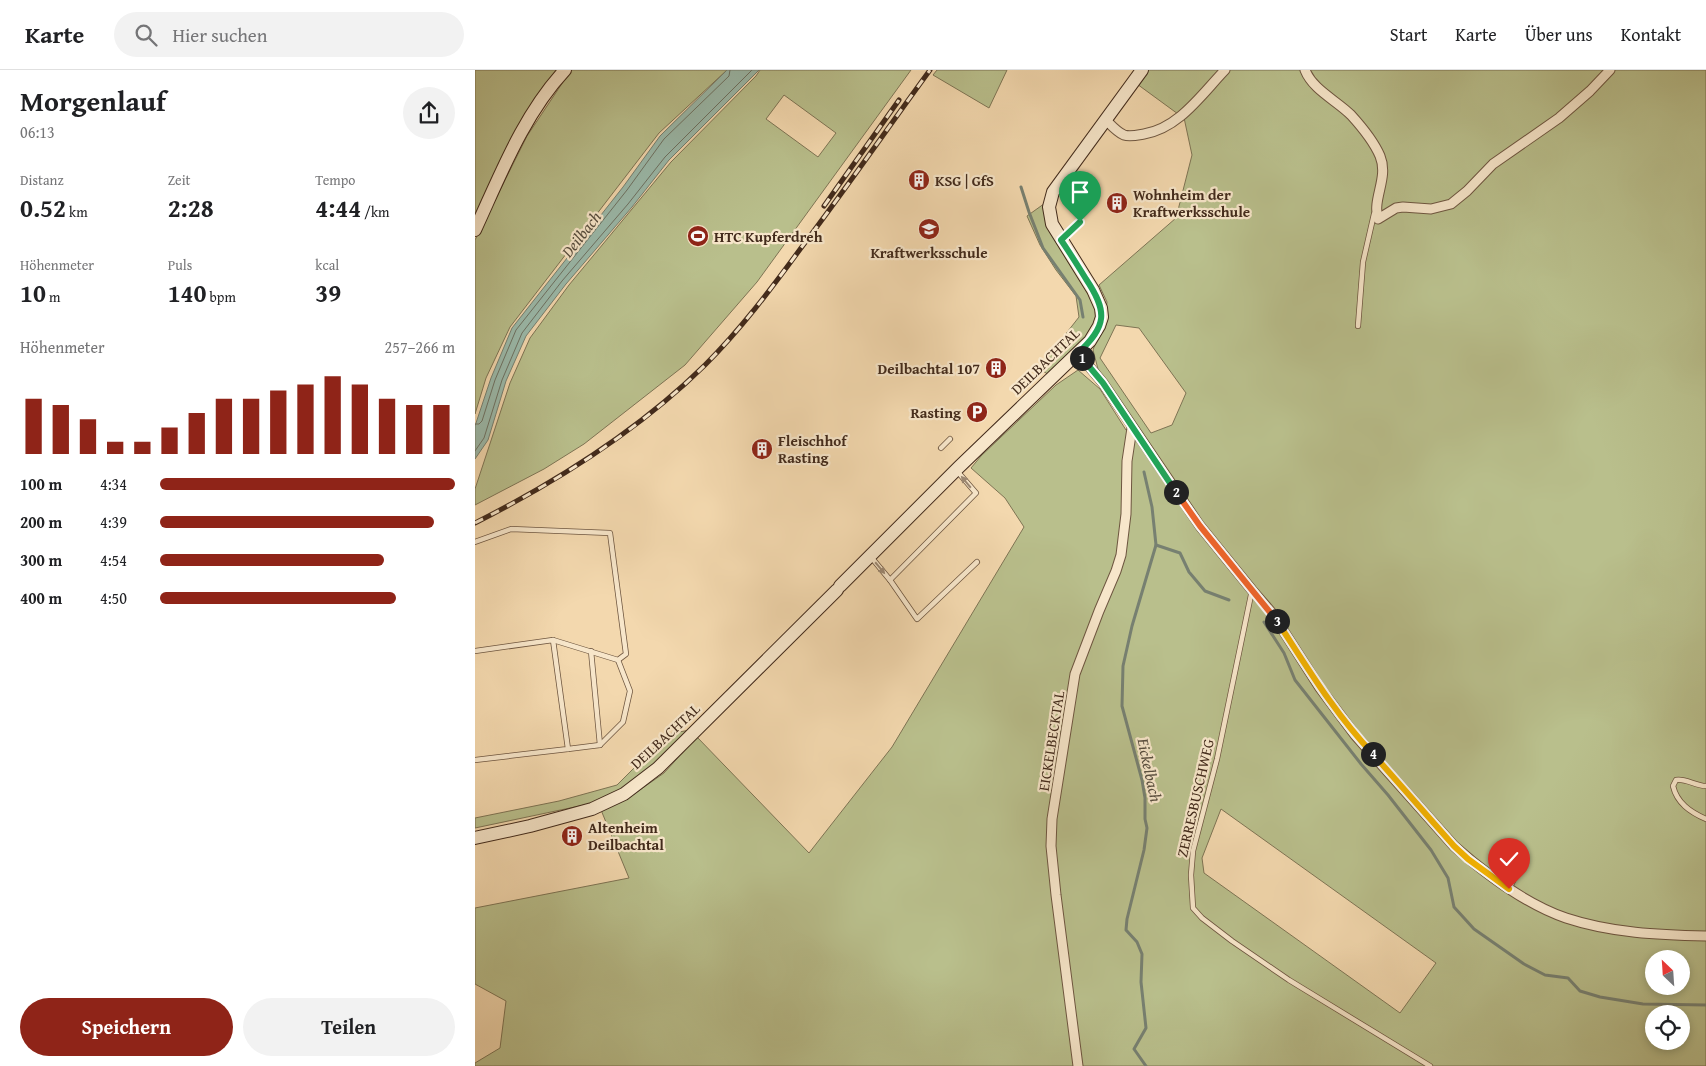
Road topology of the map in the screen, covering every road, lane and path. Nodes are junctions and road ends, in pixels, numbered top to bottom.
1 (565, 70) edge
2 (1142, 70) edge
3 (1225, 70) edge
4 (1305, 70) edge
5 (1610, 70) edge
6 (1106, 120) junction
7 (1375, 210) junction
8 (1080, 222) dead end
9 (475, 230) edge
10 (1061, 240) junction
11 (1358, 326) dead end
12 (1078, 353) junction
13 (1132, 428) junction
14 (950, 440) dead end
15 (941, 448) dead end
16 (956, 470) junction
17 (475, 542) edge
18 (870, 556) junction
19 (977, 562) dead end
20 (890, 580) junction
21 (1251, 590) junction
22 (553, 640) junction
23 (475, 651) edge
24 (591, 651) junction
25 (618, 660) junction
26 (600, 745) junction
27 (568, 749) junction
28 (475, 760) edge
29 (1706, 786) edge
30 (1706, 820) edge
31 (475, 838) edge
32 (1493, 854) dead end
33 (1509, 889) junction
34 (1706, 936) edge
35 (1078, 1066) edge
36 (1430, 1066) edge

1 - 9 street
2 - 6 street, DEILBACHTAL
3 - 6 street
4 - 7 street
5 - 7 street
6 - 10 street, DEILBACHTAL
7 - 11 lane
8 - 10 lane
10 - 12 street, DEILBACHTAL
12 - 13 street
12 - 16 street, DEILBACHTAL
13 - 21 street
13 - 35 street, EICKELBECKTAL
14 - 15 lane
16 - 18 street, DEILBACHTAL
20 -> 16 lane
17 - 25 lane
18 -> 20 lane
18 - 31 street, DEILBACHTAL
19 - 20 lane
21 - 33 street
21 - 36 lane, ZERRESBUSCHWEG
22 - 23 lane
22 - 24 lane
22 - 27 lane
24 - 25 lane
24 - 26 lane
25 - 26 lane
26 - 27 lane
27 - 28 lane
29 - 30 lane
32 - 33 lane
33 - 34 street

